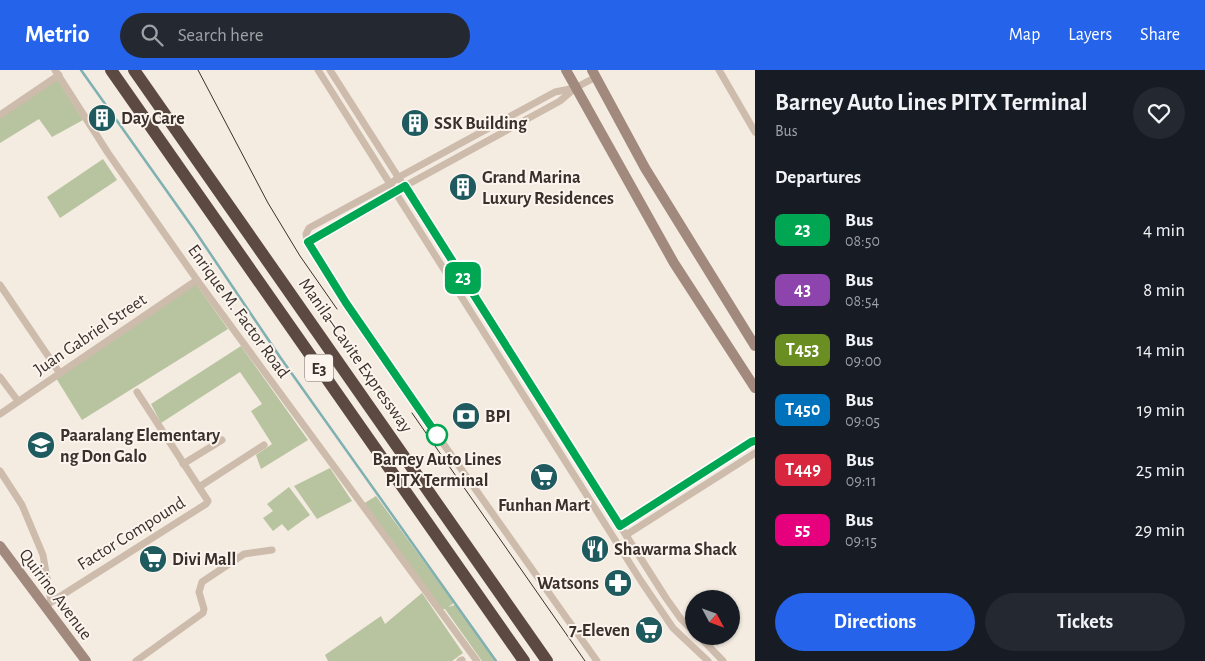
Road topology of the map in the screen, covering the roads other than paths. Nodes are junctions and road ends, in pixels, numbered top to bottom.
1 (111, 70) edge
2 (134, 70) edge
3 (318, 70) edge
4 (330, 70) edge
5 (566, 70) edge
6 (719, 70) edge
7 (57, 73) edge
8 (594, 74) edge
9 (575, 88) junction
10 (0, 114) edge
11 (755, 132) edge
12 (399, 177) junction
13 (390, 184) junction
14 (405, 186) junction
15 (396, 192) junction
16 (308, 242) junction
17 (463, 277) junction
18 (196, 280) junction
19 (453, 283) junction
20 (0, 285) edge
21 (346, 303) tunnel mouth
22 (755, 346) edge
23 (514, 357) junction
24 (503, 363) junction
25 (59, 372) junction
26 (0, 377) edge
27 (755, 388) edge
28 (136, 392) dead end
29 (18, 401) junction
30 (418, 408) tunnel mouth
31 (0, 414) edge
32 (222, 440) dead end
33 (755, 441) edge
34 (264, 445) dead end
35 (755, 453) edge
36 (183, 464) junction
37 (0, 471) edge
38 (199, 487) junction
39 (620, 526) junction
40 (626, 535) junction
41 (0, 546) edge
42 (272, 550) dead end
43 (48, 604) junction
44 (685, 622) edge
45 (707, 645) edge
46 (86, 661) edge
47 (136, 661) edge
48 (477, 661) edge
49 (524, 661) edge
50 (547, 661) edge
51 (597, 661) edge
52 (708, 661) edge
53 (723, 661) edge

1 - 49 highway, E3
2 - 50 highway, Manila–Cavite Expressway / E3
3 - 13 street
4 - 12 street
5 - 9 main road
6 - 11 street
7 - 10 street
7 - 18 street, Enrique M. Factor Road
8 - 9 street
8 - 22 main road
9 - 12 street
9 - 14 street
9 - 27 main road
12 - 13 street
12 - 14 street
13 - 15 street
13 - 16 street
14 - 15 street
14 - 17 street
15 - 16 street
15 - 19 street
16 - 21 street
17 - 19 street
17 - 23 street
18 - 25 street, Juan Gabriel Street
18 - 48 street, Enrique M. Factor Road
19 - 24 street
20 - 25 street
23 - 24 street
23 - 39 street
24 - 52 street
25 - 29 street, Juan Gabriel Street
26 - 29 street
28 - 36 street
29 - 31 street, Juan Gabriel Street
30 - 51 street
32 - 36 street
33 - 39 street
34 - 38 street
35 - 40 street
36 - 38 street
37 - 43 street
38 - 43 street, Factor Compound
39 - 40 street
40 - 44 street
41 - 43 main road, Quirino Avenue
42 - 47 street
43 - 46 main road, Quirino Avenue
45 - 53 street

